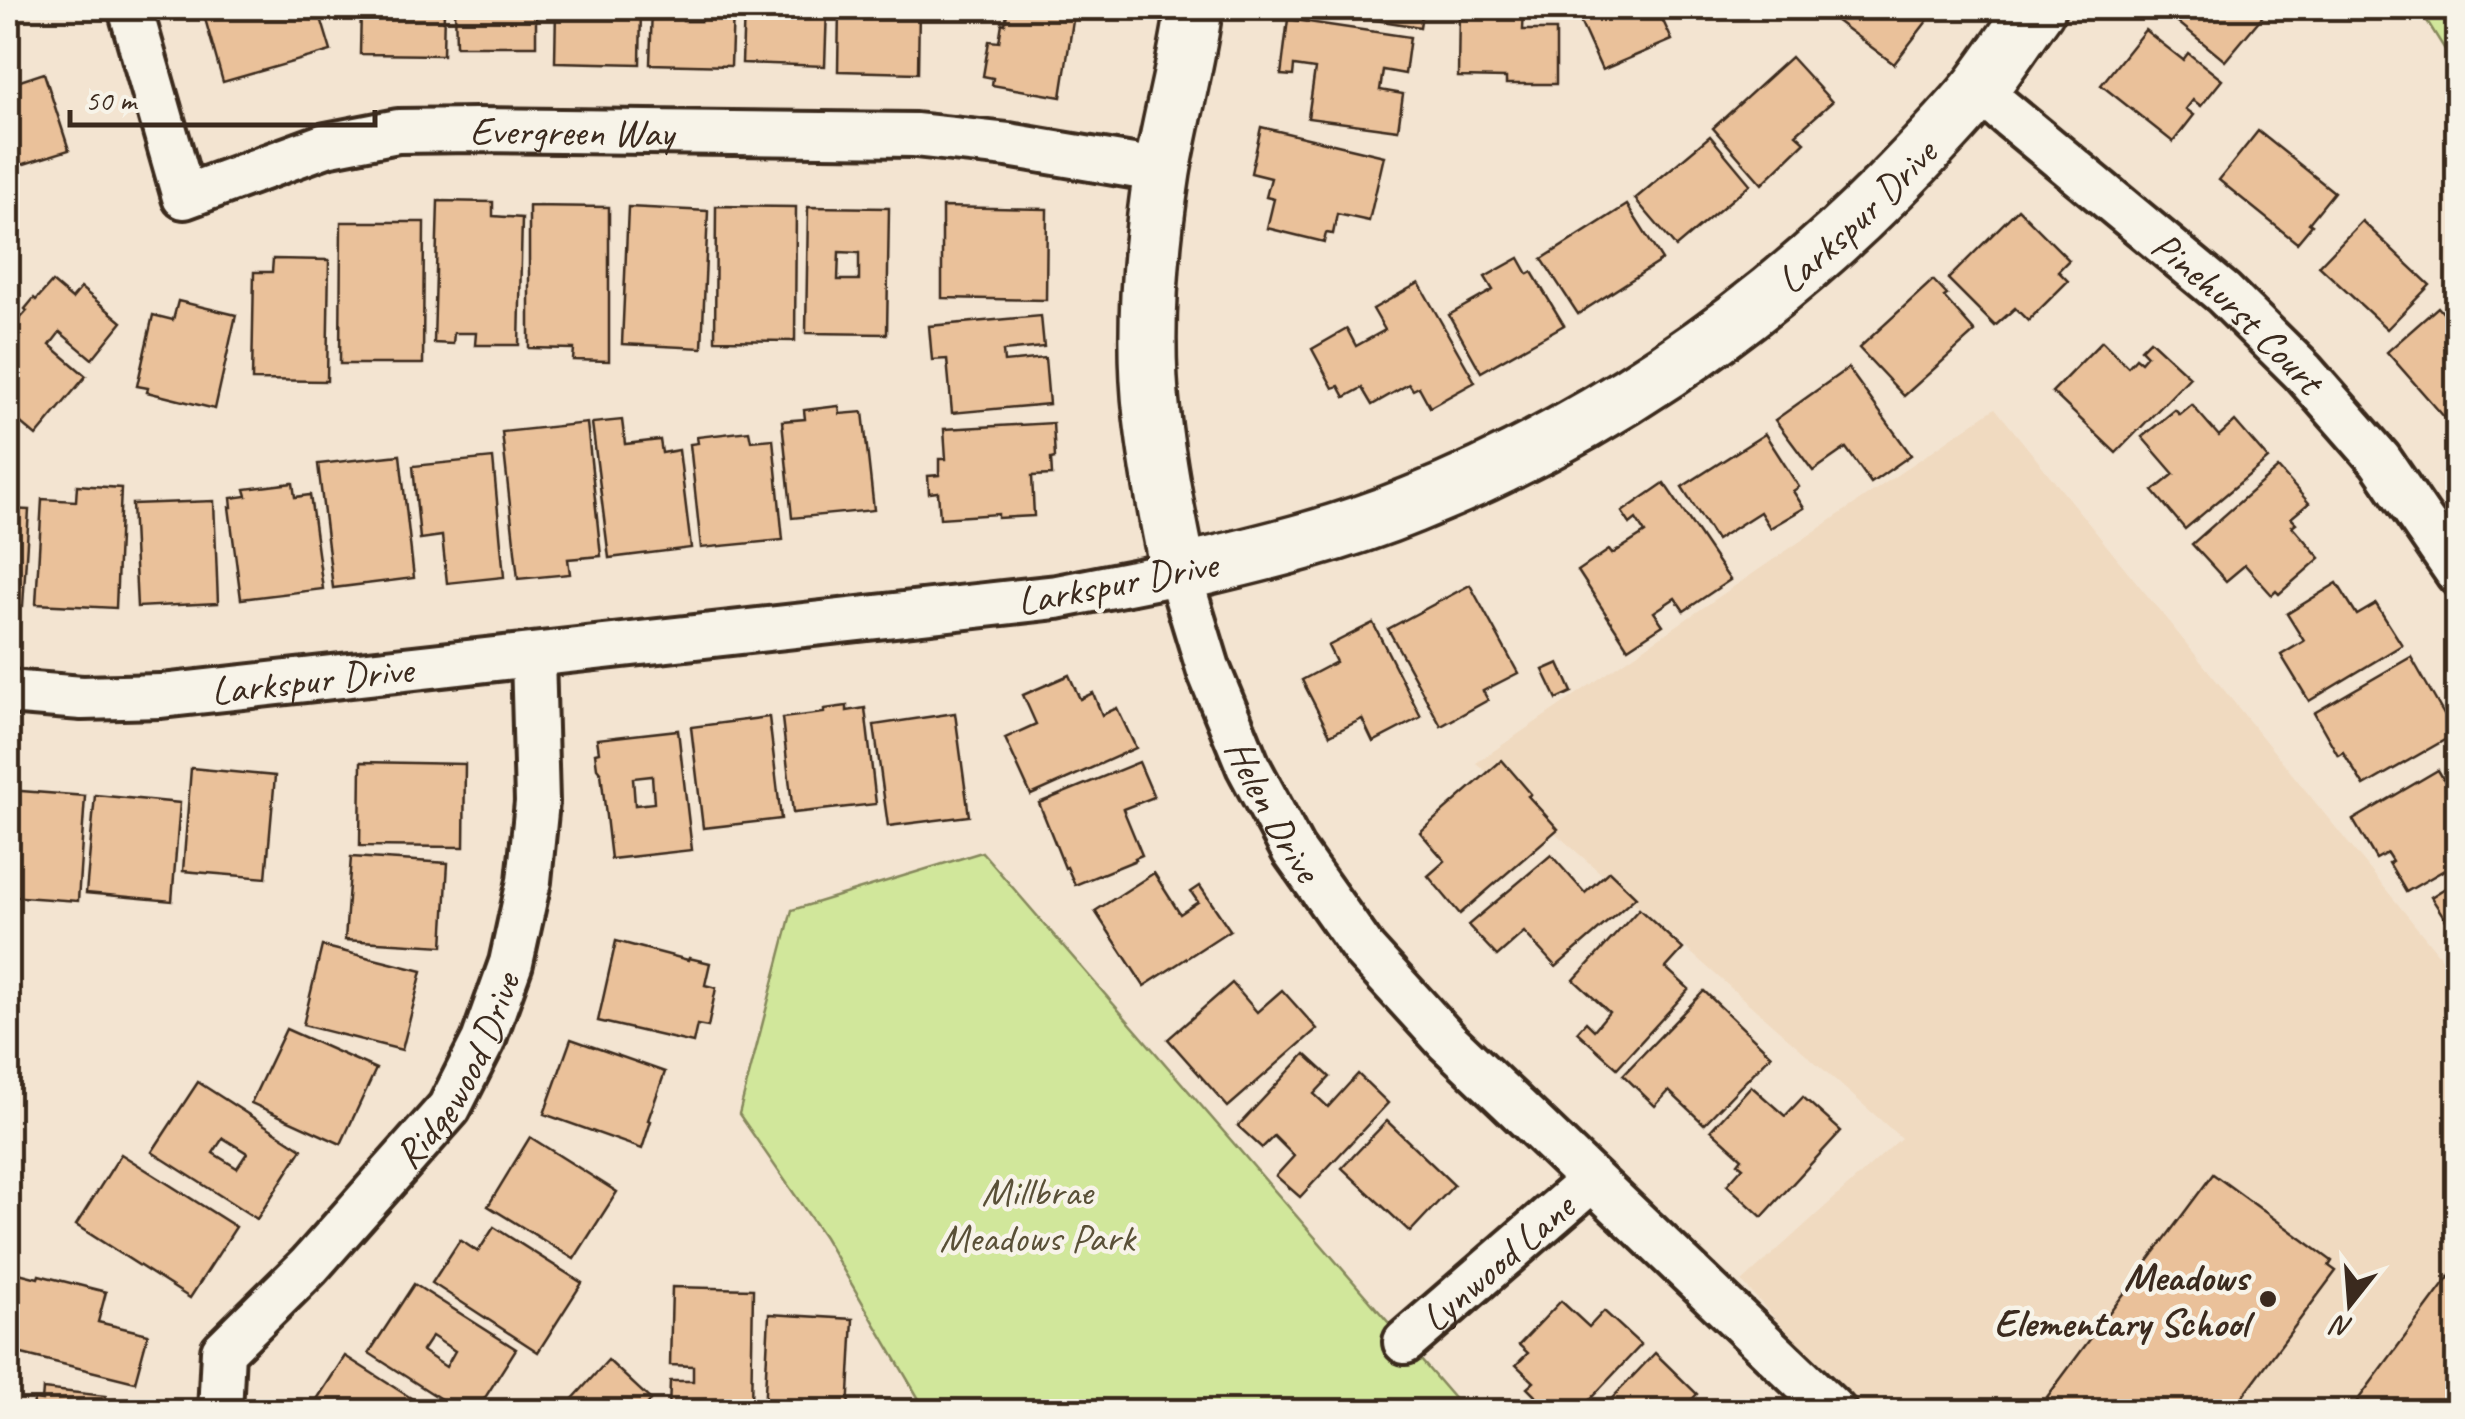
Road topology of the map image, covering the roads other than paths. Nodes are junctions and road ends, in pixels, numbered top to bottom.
1 (130, 8) edge
2 (1194, 8) edge
3 (2037, 8) edge
4 (1978, 90) junction
5 (1162, 171) junction
6 (1180, 573) junction
7 (2458, 574) edge
8 (533, 656) junction
9 (8, 692) edge
10 (1592, 1180) junction
11 (1405, 1342) dead end
12 (220, 1412) edge
13 (1834, 1412) edge

1 - 5 street, Evergreen Way
2 - 5 street, Helen Drive
3 - 4 street, Larkspur Drive
4 - 6 street, Larkspur Drive
4 - 7 street, Pinehurst Court
5 - 6 street, Helen Drive
6 - 8 street, Larkspur Drive
6 - 10 street, Helen Drive
8 - 9 street, Larkspur Drive
8 - 12 street, Ridgewood Drive
10 - 11 street, Lynwood Lane
10 - 13 street, Helen Drive

